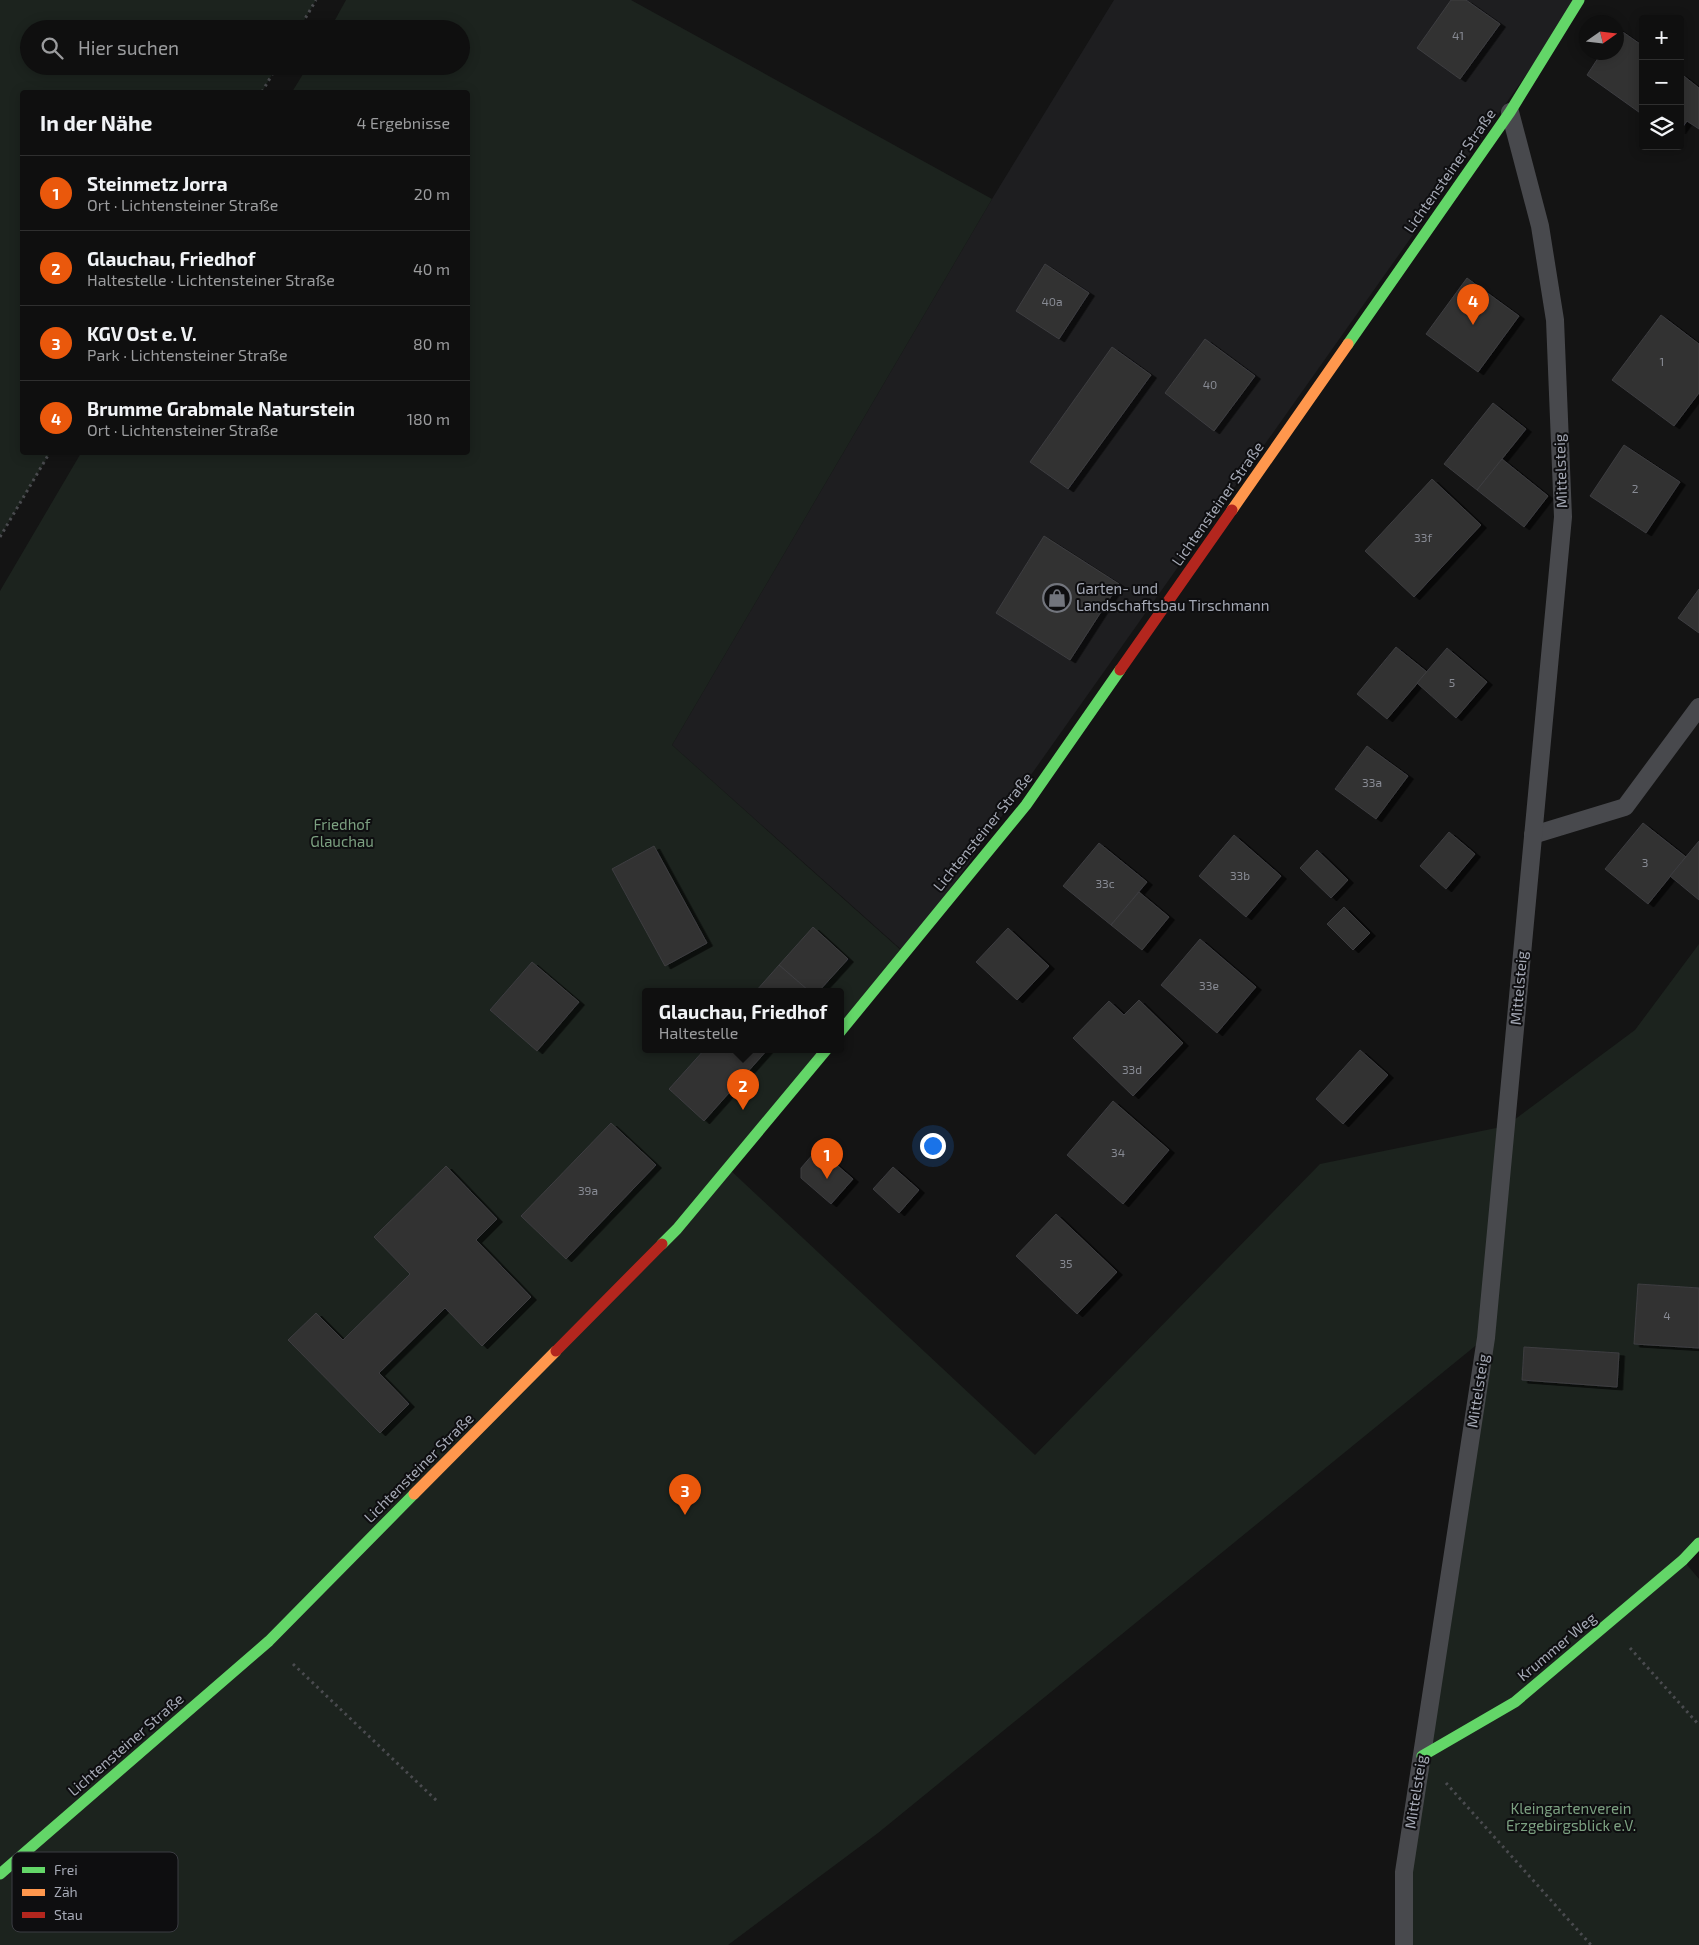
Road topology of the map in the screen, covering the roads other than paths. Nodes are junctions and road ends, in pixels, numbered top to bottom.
1 (1580, 0) edge
2 (1510, 112) junction
3 (1699, 707) edge
4 (1533, 835) junction
5 (844, 1027) edge
6 (823, 1053) edge
7 (1699, 1543) edge
8 (1422, 1756) junction
9 (25, 1852) edge
10 (12, 1864) edge
11 (0, 1874) edge
12 (1404, 1945) edge

1 - 2 street, Lichtensteiner Straße
2 - 4 lane, Mittelsteig
2 - 5 street, Lichtensteiner Straße
3 - 4 lane
4 - 8 lane, Mittelsteig
6 - 9 street, Lichtensteiner Straße
7 - 8 street, Krummer Weg
8 - 12 lane, Mittelsteig
10 - 11 street, Lichtensteiner Straße

